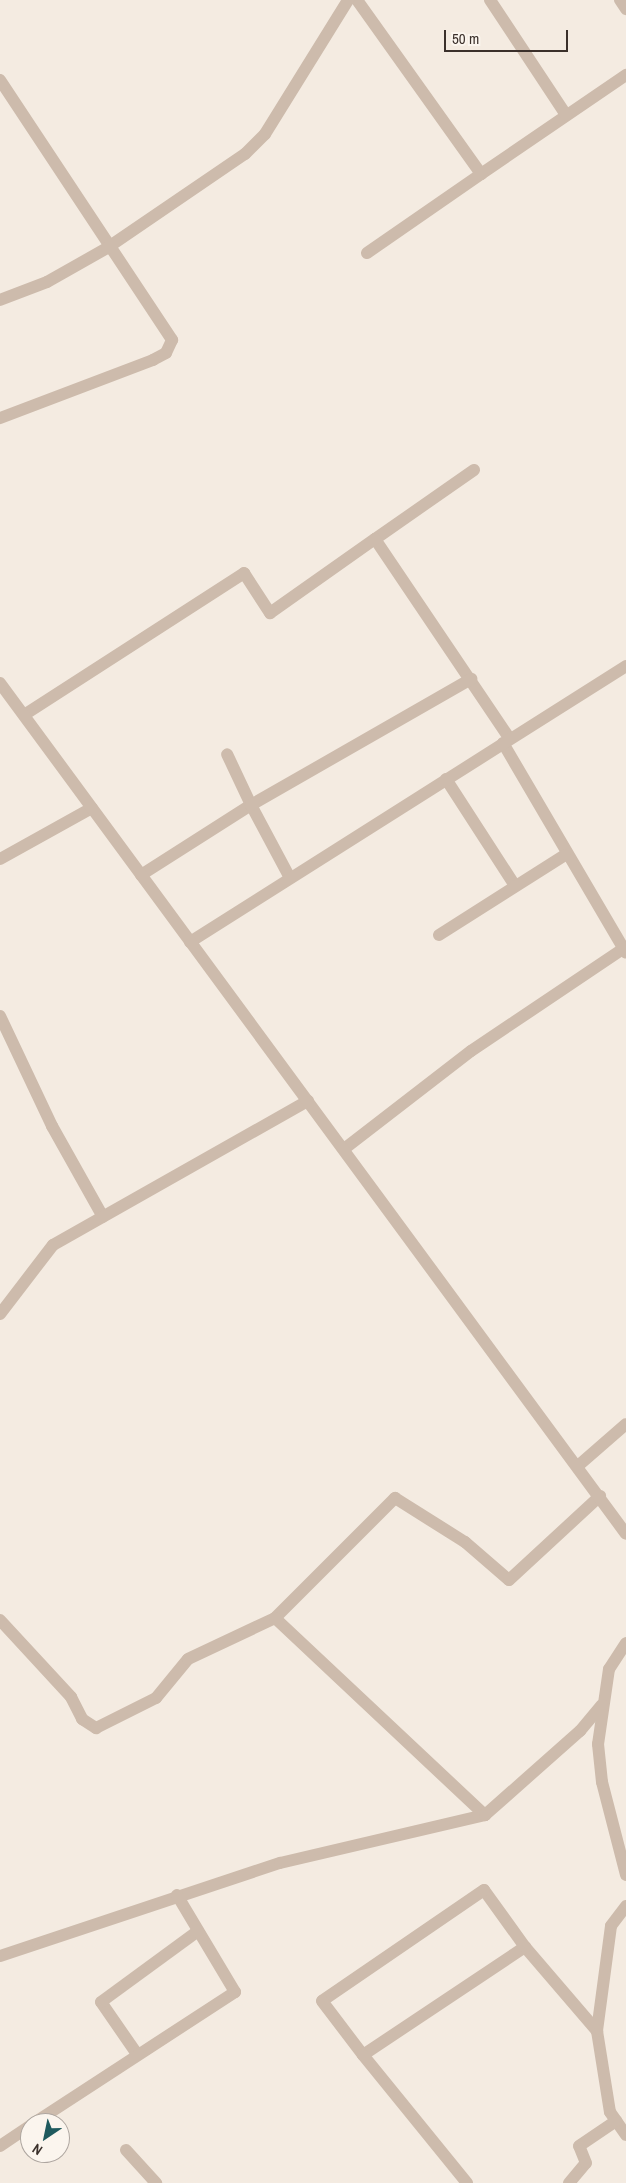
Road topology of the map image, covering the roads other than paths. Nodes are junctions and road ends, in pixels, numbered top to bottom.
1 (348, 0) edge
2 (357, 0) edge
3 (490, 0) edge
4 (620, 0) edge
5 (626, 8) edge
6 (626, 75) edge
7 (0, 80) edge
8 (566, 115) junction
9 (481, 174) junction
10 (107, 248) junction
11 (367, 253) dead end
12 (0, 300) edge
13 (0, 418) edge
14 (474, 470) dead end
15 (375, 539) junction
16 (626, 666) edge
17 (471, 679) junction
18 (0, 683) edge
19 (24, 715) junction
20 (507, 741) junction
21 (227, 754) dead end
22 (446, 779) junction
23 (251, 805) junction
24 (92, 808) junction
25 (565, 855) junction
26 (1, 856) edge
27 (141, 875) junction
28 (290, 878) junction
29 (514, 884) junction
30 (439, 935) dead end
31 (190, 942) junction
32 (624, 951) edge
33 (0, 1016) edge
34 (308, 1101) junction
35 (344, 1148) junction
36 (104, 1217) junction
37 (0, 1314) edge
38 (626, 1424) edge
39 (579, 1465) junction
40 (600, 1496) junction
41 (626, 1534) edge
42 (275, 1618) junction
43 (0, 1620) edge
44 (626, 1643) edge
45 (602, 1705) junction
46 (485, 1815) junction
47 (626, 1875) edge
48 (177, 1895) junction
49 (626, 1906) edge
50 (198, 1931) junction
51 (525, 1946) junction
52 (0, 1956) edge
53 (596, 2031) junction
54 (137, 2054) junction
55 (363, 2055) junction
56 (49, 2113) edge
57 (616, 2121) junction
58 (20, 2133) edge
59 (626, 2135) edge
60 (0, 2146) edge
61 (126, 2150) dead end
62 (156, 2183) edge
63 (467, 2183) edge
64 (569, 2183) edge

1 - 10 street
2 - 9 street
3 - 8 street
4 - 5 street
6 - 8 street
7 - 10 street
8 - 9 street
9 - 11 street
10 - 12 street
10 - 13 street
14 - 15 street
15 - 17 street
15 - 19 street
16 - 20 street
17 - 20 street
17 - 23 street
18 - 19 street
19 - 24 street
20 - 22 street
20 - 25 street
21 - 23 street
22 - 28 street
22 - 29 street
23 - 27 street
23 - 28 street
24 - 26 street
24 - 27 street
25 - 29 street
25 - 32 street
27 - 31 street
28 - 31 street
29 - 30 street
31 - 34 street
32 - 35 street
33 - 36 street
34 - 35 street
34 - 36 street
35 - 39 street
36 - 37 street
38 - 39 street
39 - 40 street
40 - 41 street
40 - 42 street
42 - 43 street
42 - 46 street
44 - 45 street
45 - 46 street
45 - 47 street
46 - 48 street
48 - 50 street
48 - 52 street
49 - 53 street
50 - 54 street
50 - 54 street
51 - 53 street
51 - 55 street
51 - 55 street
53 - 57 street
54 - 56 street
55 - 63 street
57 - 59 street
57 - 64 street
58 - 60 street
61 - 62 street

